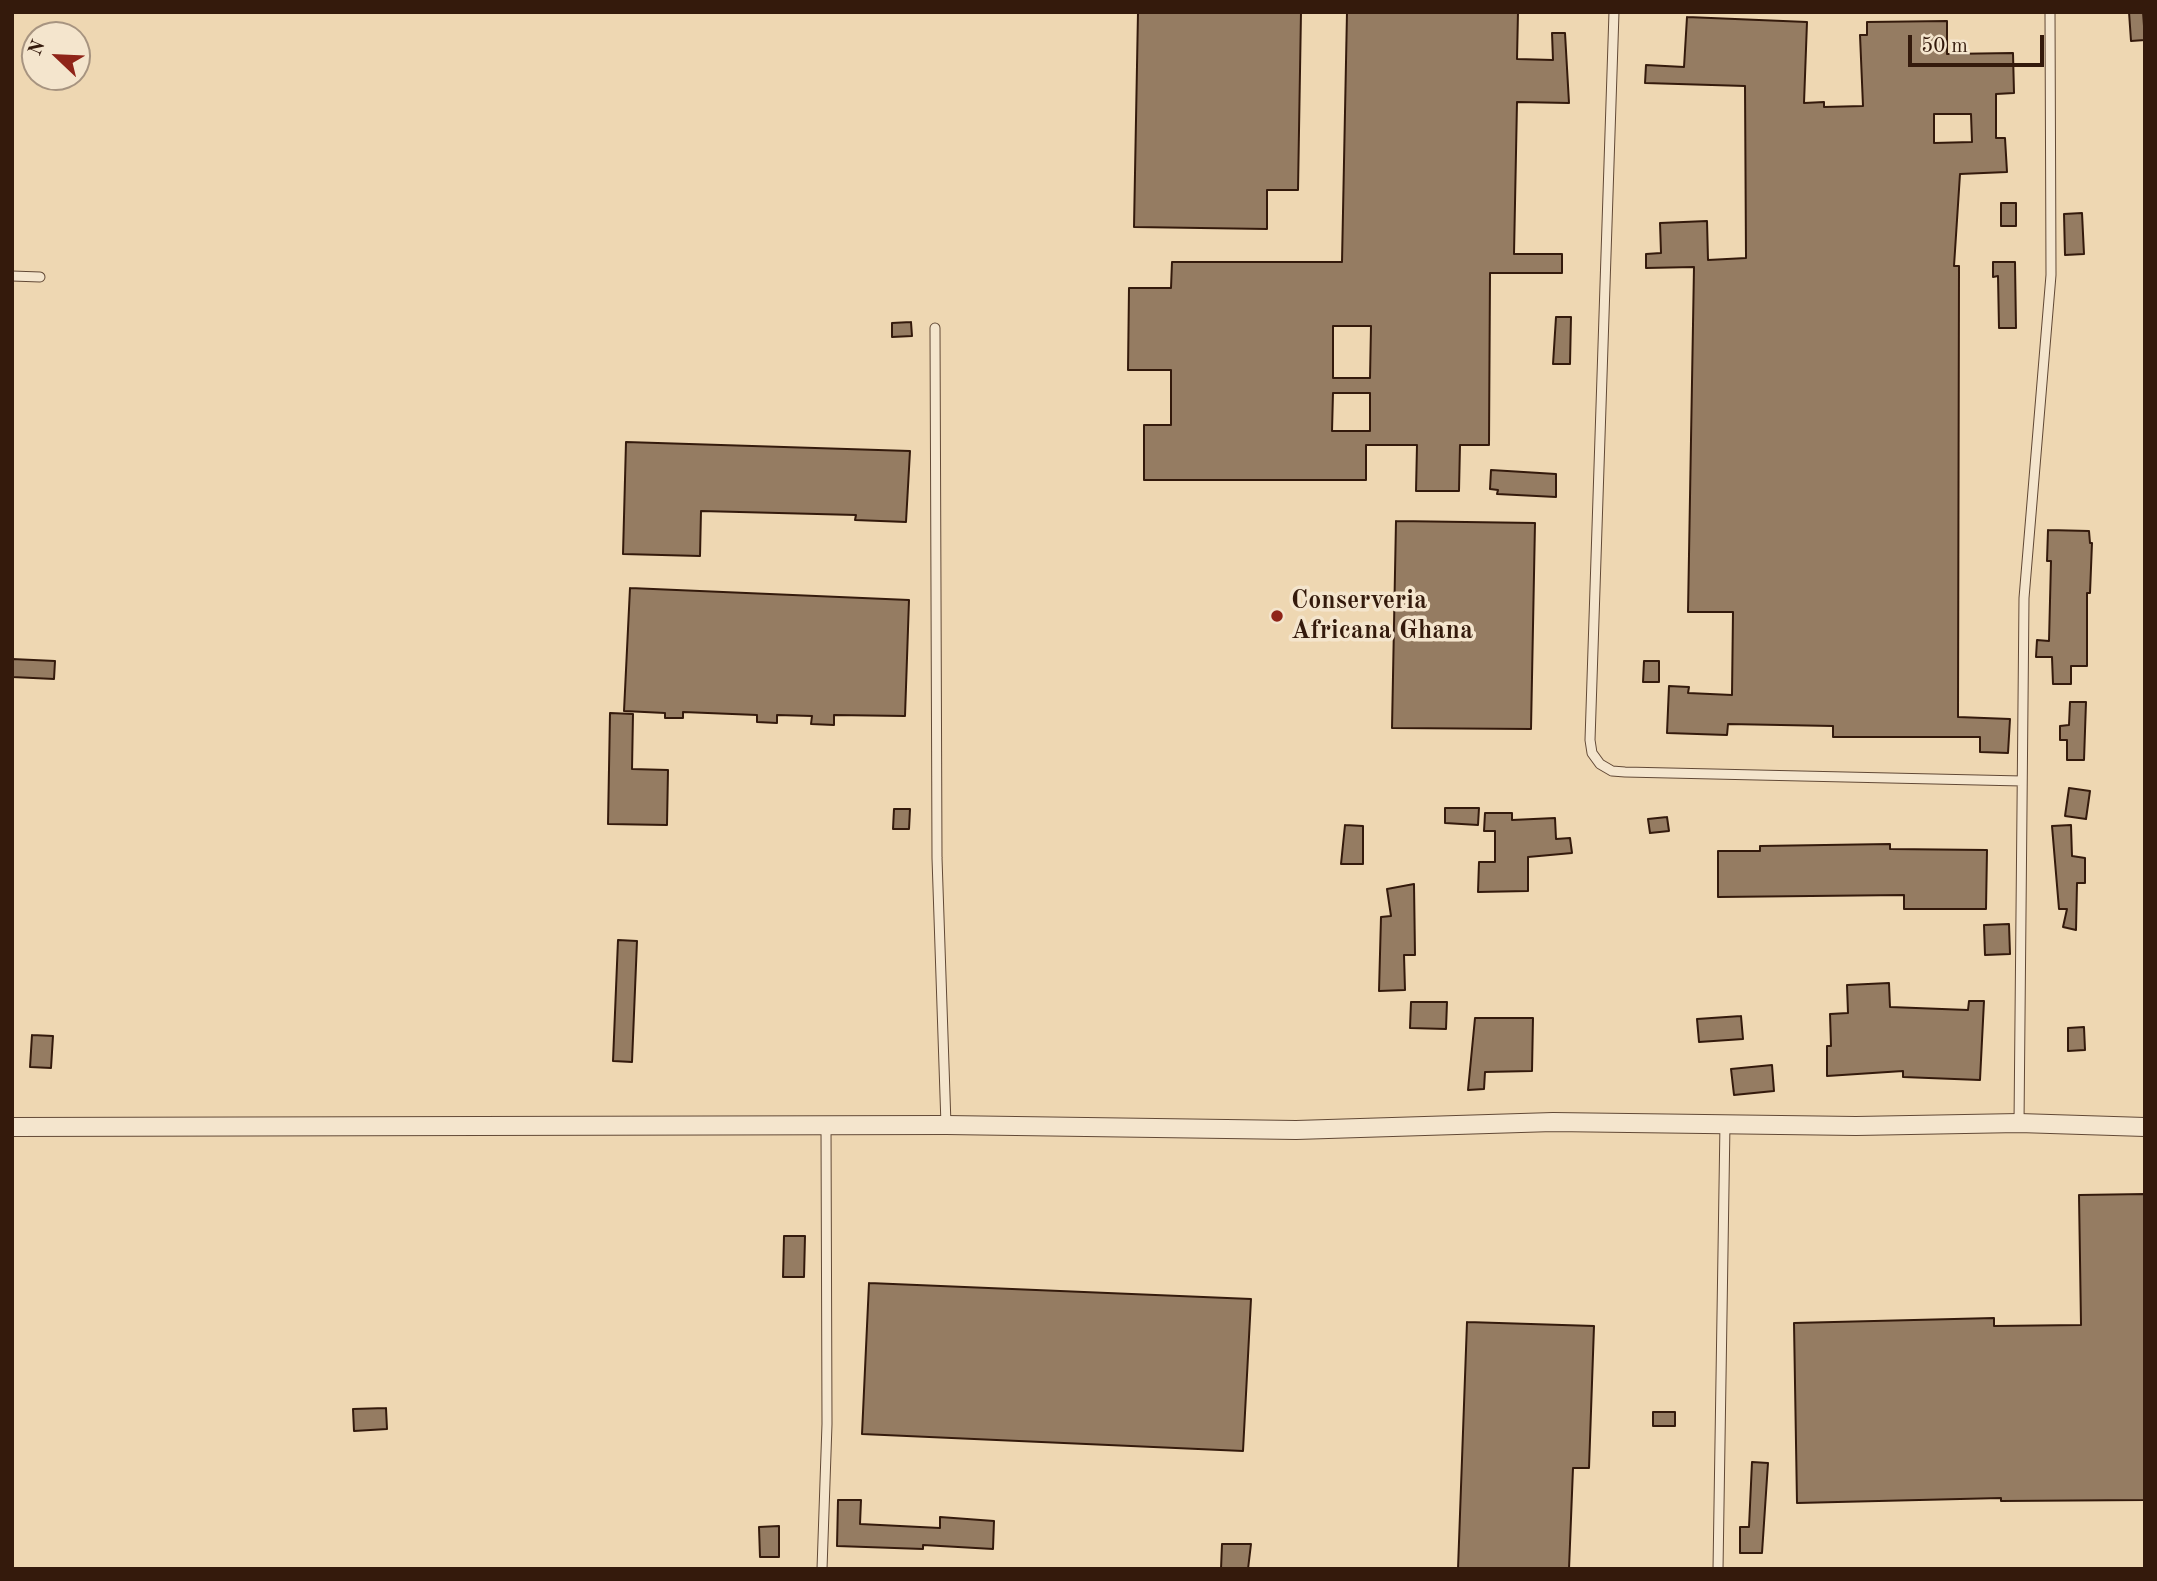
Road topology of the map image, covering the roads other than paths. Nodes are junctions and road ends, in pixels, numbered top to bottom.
1 (1615, 12) edge
2 (2050, 12) edge
3 (12, 276) edge
4 (40, 277) dead end
5 (935, 328) dead end
6 (2022, 781) junction
7 (1725, 1123) junction
8 (2019, 1123) junction
9 (946, 1125) junction
10 (826, 1126) junction
11 (12, 1127) edge
12 (2145, 1128) edge
13 (822, 1569) edge
14 (1718, 1569) edge

1 - 6 lane
2 - 6 lane
3 - 4 lane
5 - 9 lane
6 - 8 lane
7 - 8 street
7 - 9 street
7 - 14 lane
8 - 12 street
9 - 10 street
10 - 11 street
10 - 13 lane

